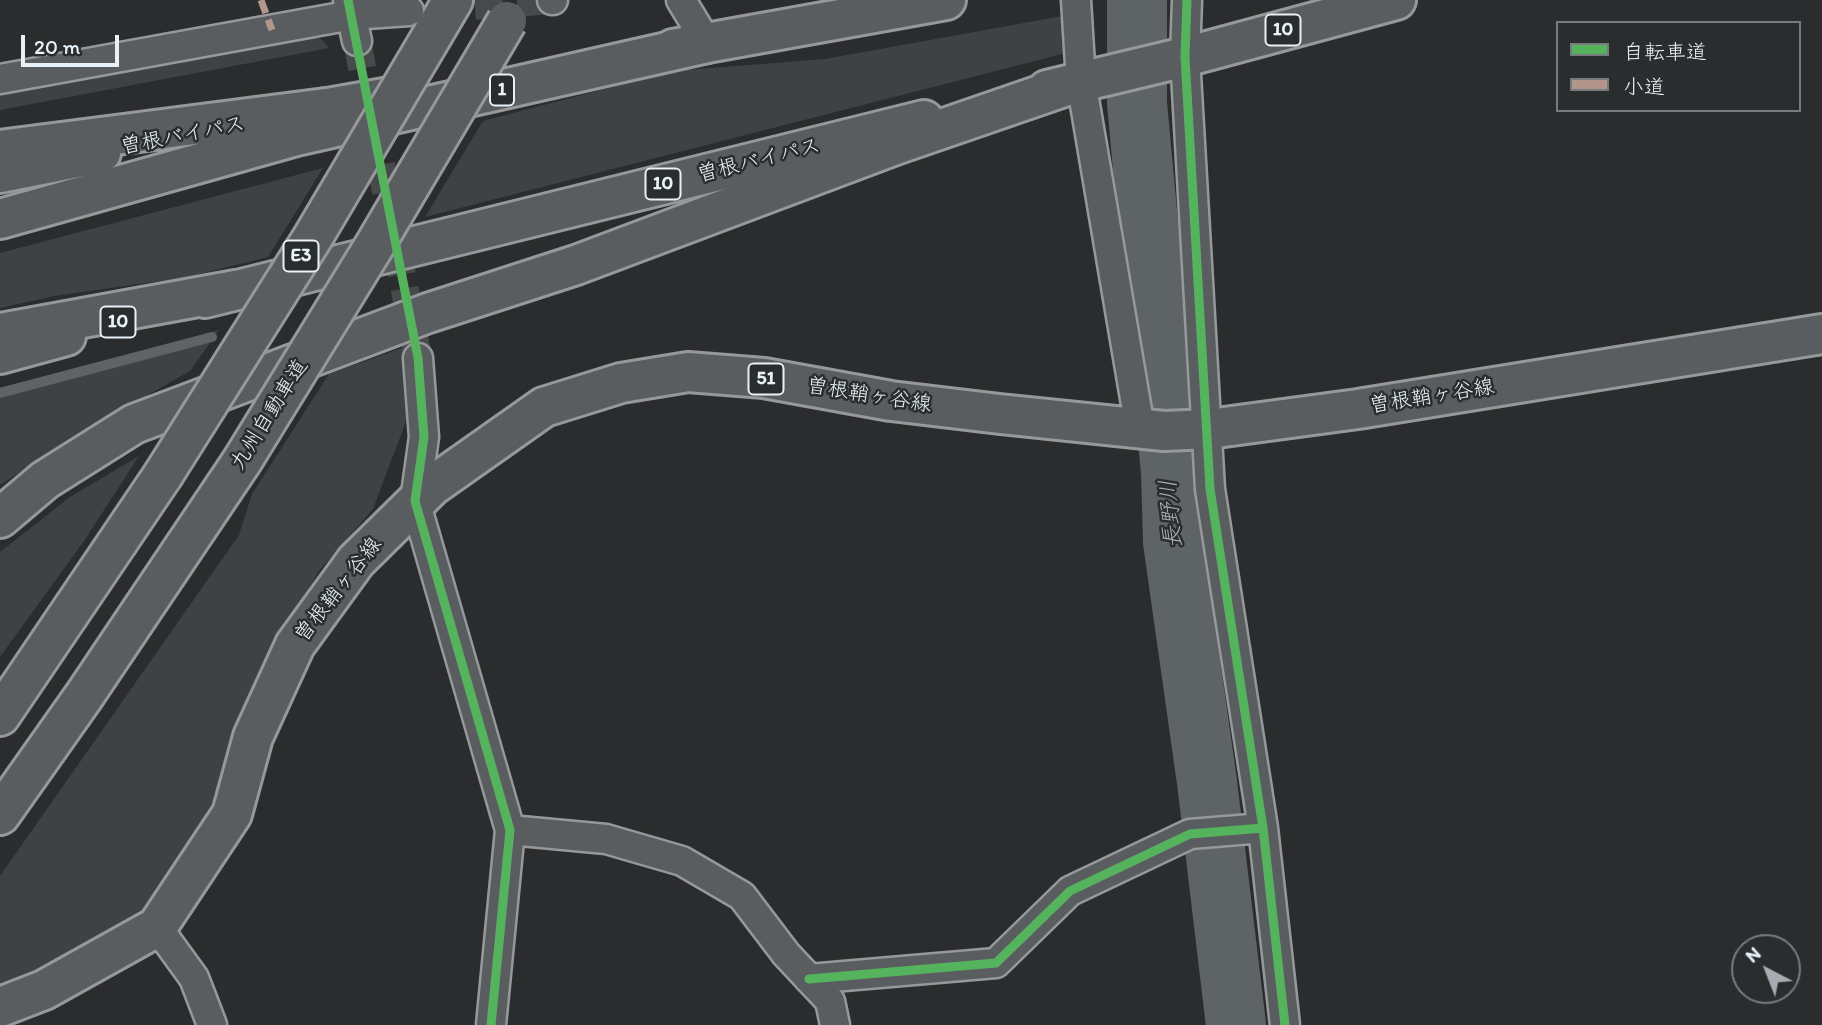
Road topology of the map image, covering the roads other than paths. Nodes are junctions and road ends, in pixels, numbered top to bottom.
1 (453, 0) tunnel mouth
2 (681, 0) edge
3 (946, 0) edge
4 (1076, 0) edge
5 (1187, 0) edge
6 (1396, 0) edge
7 (512, 11) edge
8 (352, 19) edge
9 (421, 23) junction
10 (707, 43) junction
11 (1178, 59) junction
12 (0, 79) edge
13 (1086, 80) junction
14 (326, 108) junction
15 (0, 150) edge
16 (0, 173) edge
17 (0, 219) edge
18 (236, 290) junction
19 (0, 333) edge
20 (1822, 334) edge
21 (0, 354) edge
22 (418, 358) tunnel mouth
23 (1140, 428) junction
24 (1209, 429) junction
25 (415, 501) junction
26 (0, 518) edge
27 (0, 716) edge
28 (0, 815) edge
29 (1263, 828) junction
30 (510, 830) junction
31 (157, 927) junction
32 (809, 979) junction
33 (0, 1007) edge
34 (212, 1025) edge
35 (491, 1025) edge
36 (835, 1025) edge
37 (1285, 1025) edge

1 - 9 main road
2 - 10 street
3 - 10 main road, 曽根バイパス
4 - 13 street
5 - 11 street
6 - 11 main road, 曽根バイパス / 10
7 - 28 main road, 九州自動車道, bridge
8 - 9 street
8 - 12 street
9 - 27 main road, E3, bridge
10 - 14 main road, 曽根バイパス
10 - 17 main road, 1
11 - 13 main road, 曽根バイパス / 10
11 - 24 street
13 - 18 main road, 曽根バイパス / 10
13 - 23 street
13 - 26 main road
14 - 15 main road
14 - 16 main road, 曽根バイパス
18 - 19 main road
18 - 21 main road, 曽根バイパス / 10
20 - 24 main road, 曽根鞘ヶ谷線 / 51
22 - 25 street
23 - 24 main road, 曽根鞘ヶ谷線 / 51
23 - 25 main road, 曽根鞘ヶ谷線 / 51
24 - 29 street
25 - 30 street
25 - 31 main road, 曽根鞘ヶ谷線 / 51
29 - 32 street
29 - 37 street
30 - 32 street
30 - 35 street
31 - 33 main road, 曽根鞘ヶ谷線 / 51
31 - 34 street
32 - 36 street

